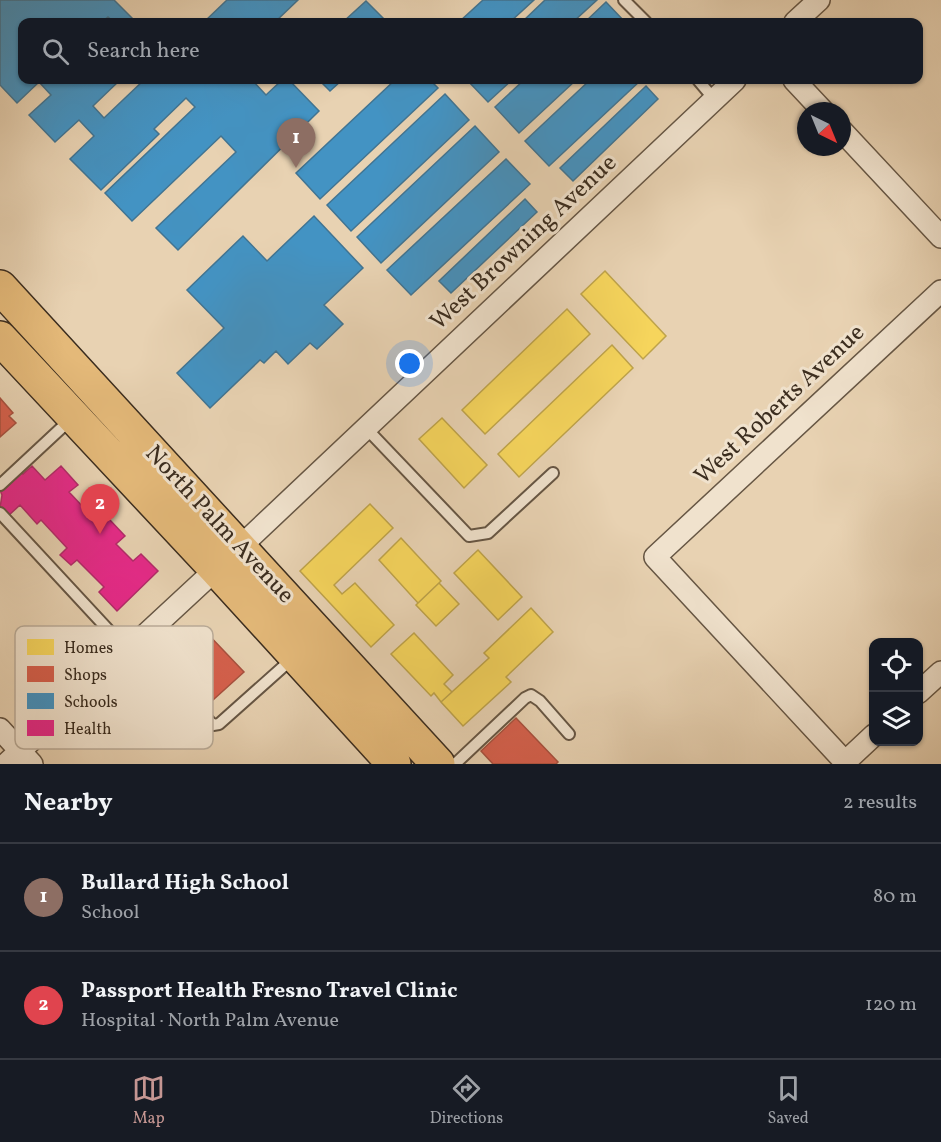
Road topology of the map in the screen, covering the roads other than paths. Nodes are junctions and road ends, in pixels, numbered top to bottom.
1 (624, 0) edge
2 (819, 0) edge
3 (642, 18) edge
4 (799, 18) edge
5 (701, 84) edge
6 (731, 84) edge
7 (798, 84) edge
8 (714, 99) junction
9 (815, 102) edge
10 (851, 141) edge
11 (941, 237) edge
12 (0, 287) edge
13 (941, 291) edge
14 (0, 338) edge
15 (74, 416) junction
16 (365, 427) junction
17 (553, 473) dead end
18 (0, 485) edge
19 (0, 513) edge
20 (240, 547) junction
21 (216, 569) junction
22 (111, 626) edge
23 (153, 626) edge
24 (296, 655) junction
25 (941, 672) edge
26 (919, 692) edge
27 (213, 725) edge
28 (0, 729) edge
29 (569, 734) dead end
30 (869, 739) edge
31 (19, 759) edge
32 (844, 763) edge
33 (394, 764) edge
34 (438, 764) edge
35 (455, 764) edge

1 - 3 lane
2 - 4 street
5 - 8 lane
6 - 8 street, West Browning Avenue
7 - 9 street
8 - 16 street, West Browning Avenue
10 - 11 street
12 - 20 main road, North Palm Avenue
13 - 32 street, West Roberts Avenue
14 - 15 main road, North Palm Avenue
15 - 18 lane
15 - 21 main road, North Palm Avenue
16 - 17 lane
16 - 20 street, West Browning Avenue
19 - 22 lane
20 - 21 street, West Browning Avenue
20 - 34 main road, North Palm Avenue
21 - 23 street, West Browning Avenue
21 - 24 main road, North Palm Avenue
24 - 27 lane
24 - 33 main road, North Palm Avenue
25 - 26 street
28 - 31 street
29 - 35 lane
30 - 32 street

